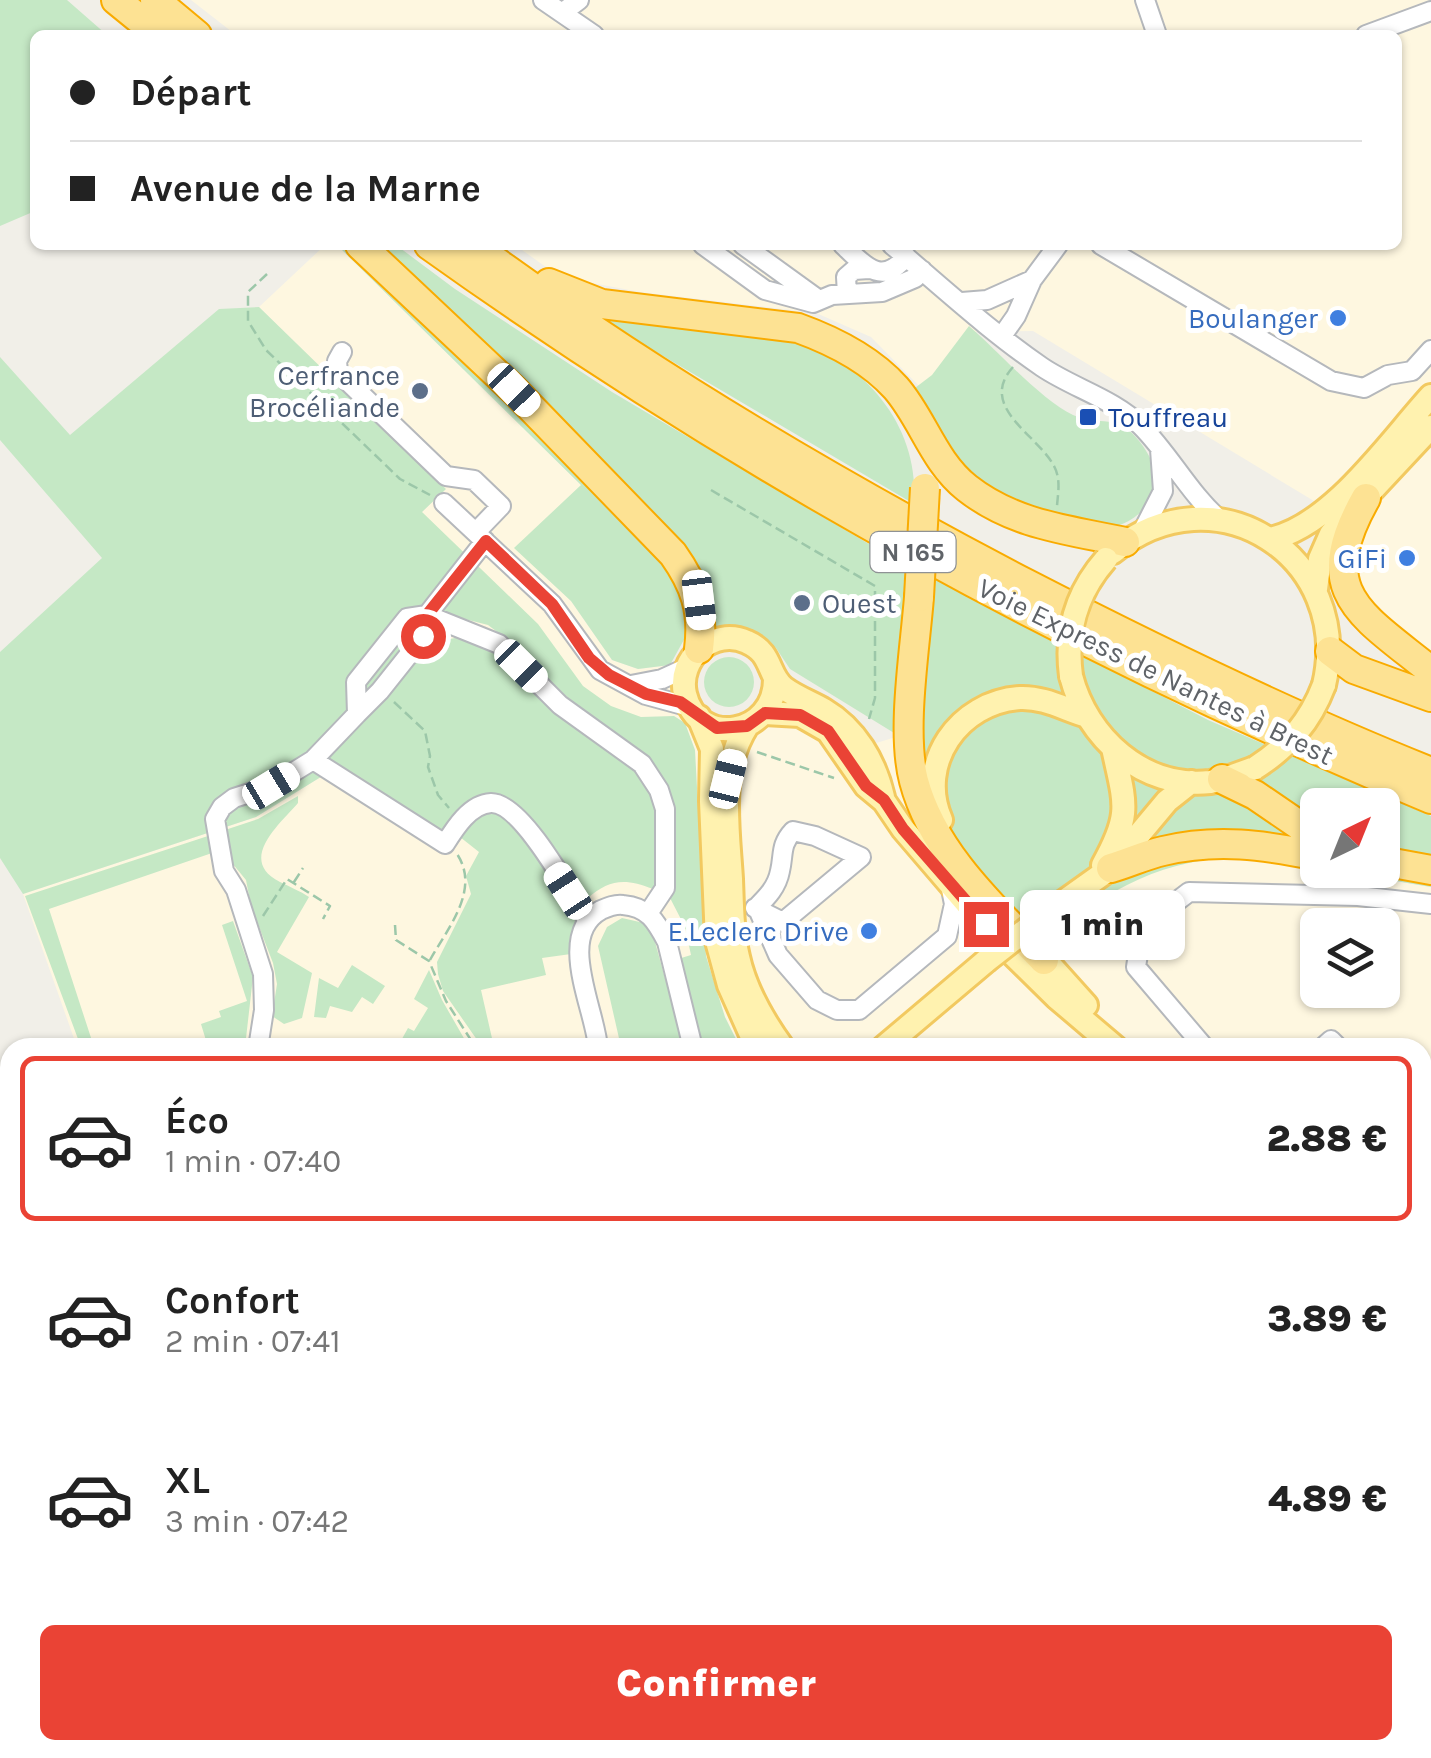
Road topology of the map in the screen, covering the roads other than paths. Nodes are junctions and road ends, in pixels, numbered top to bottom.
1 (94, 0) edge
2 (116, 0) edge
3 (155, 0) edge
4 (543, 0) edge
5 (579, 0) edge
6 (1145, 0) edge
7 (1421, 0) edge
8 (1431, 11) edge
9 (562, 13) junction
10 (1407, 18) junction
11 (127, 30) edge
12 (152, 30) edge
13 (192, 30) edge
14 (587, 30) edge
15 (1155, 30) edge
16 (1378, 30) edge
17 (365, 250) edge
18 (436, 250) edge
19 (480, 250) edge
20 (502, 250) edge
21 (710, 250) edge
22 (749, 250) edge
23 (847, 250) edge
24 (1054, 250) edge
25 (1109, 250) edge
26 (899, 251) edge
27 (868, 269) junction
28 (922, 270) junction
29 (1032, 280) junction
30 (847, 294) junction
31 (820, 300) junction
32 (962, 302) junction
33 (1002, 336) junction
34 (1431, 350) edge
35 (342, 352) dead end
36 (859, 357) junction
37 (1431, 396) edge
38 (1431, 427) edge
39 (1160, 449) junction
40 (1366, 498) junction
41 (444, 503) road end
42 (1220, 520) junction
43 (481, 536) junction
44 (1270, 539) junction
45 (1124, 544) junction
46 (1316, 590) junction
47 (427, 615) junction
48 (1330, 651) junction
49 (693, 658) junction
50 (1431, 671) edge
51 (775, 678) junction
52 (631, 685) junction
53 (1431, 697) edge
54 (694, 712) junction
55 (357, 714) junction
56 (1086, 716) junction
57 (754, 730) junction
58 (1113, 748) junction
59 (314, 760) junction
60 (1431, 772) edge
61 (1222, 779) junction
62 (1191, 782) junction
63 (1431, 799) edge
64 (884, 800) junction
65 (1300, 826) edge
66 (1300, 853) edge
67 (1400, 865) edge
68 (1111, 868) junction
69 (1431, 870) edge
70 (950, 884) junction
71 (1076, 892) junction
72 (1431, 904) edge
73 (757, 907) junction
74 (732, 908) junction
75 (973, 908) junction
76 (649, 912) junction
77 (588, 921) junction
78 (1044, 960) junction
79 (1086, 1005) junction
80 (260, 1038) edge
81 (596, 1038) edge
82 (691, 1038) edge
83 (753, 1038) edge
84 (777, 1038) edge
85 (896, 1038) edge
86 (1105, 1038) edge
87 (1123, 1038) edge
88 (1196, 1038) edge

1 - 11 highway
2 - 12 highway
3 - 13 highway
4 - 9 street
5 - 9 street
6 - 15 street
7 - 10 street
8 - 10 street
9 - 14 street
10 - 16 street
17 - 49 highway
18 - 63 highway, Voie Express de Nantes à Brest / N 165
19 - 60 highway, Voie Express de Nantes à Brest / N 165
20 - 36 highway
21 - 31 street
22 - 31 street
23 - 27 street
24 - 29 street
25 - 34 street
26 - 27 street
26 - 28 street
27 - 30 street
28 - 30 street
28 - 32 street
29 - 32 street
29 - 33 street
30 - 31 street
32 - 33 street
33 - 39 street
35 - 43 street
36 - 45 highway
36 - 78 highway, bridge
37 - 44 main road
38 - 40 main road
39 - 42 street
39 - 45 street
40 - 46 main road
40 - 50 highway
41 - 43 street
42 - 44 main road
42 - 45 main road
43 - 47 street
43 - 52 street
44 - 46 main road
45 - 56 main road, bridge
46 - 48 main road
47 - 55 street
47 - 55 street
47 - 76 street
48 - 53 highway
48 - 61 main road, bridge
49 - 51 main road
49 - 52 street
49 - 54 main road
51 - 57 main road
51 - 64 main road
52 - 54 street
54 - 57 main road
54 - 83 main road
55 - 59 street
56 - 58 main road
56 - 78 main road
57 - 64 main road
57 - 74 main road
58 - 62 main road
58 - 71 main road
59 - 77 street
59 - 80 street
61 - 62 main road
61 - 65 highway
62 - 68 main road
64 - 70 main road
66 - 68 highway
67 - 69 highway
68 - 71 main road
70 - 73 street
70 - 75 main road
71 - 85 main road, bridge
72 - 88 street
73 - 73 street
73 - 74 street
74 - 84 main road
75 - 79 main road
75 - 86 main road
76 - 77 street
76 - 82 street
77 - 81 street
78 - 79 main road
79 - 87 main road

